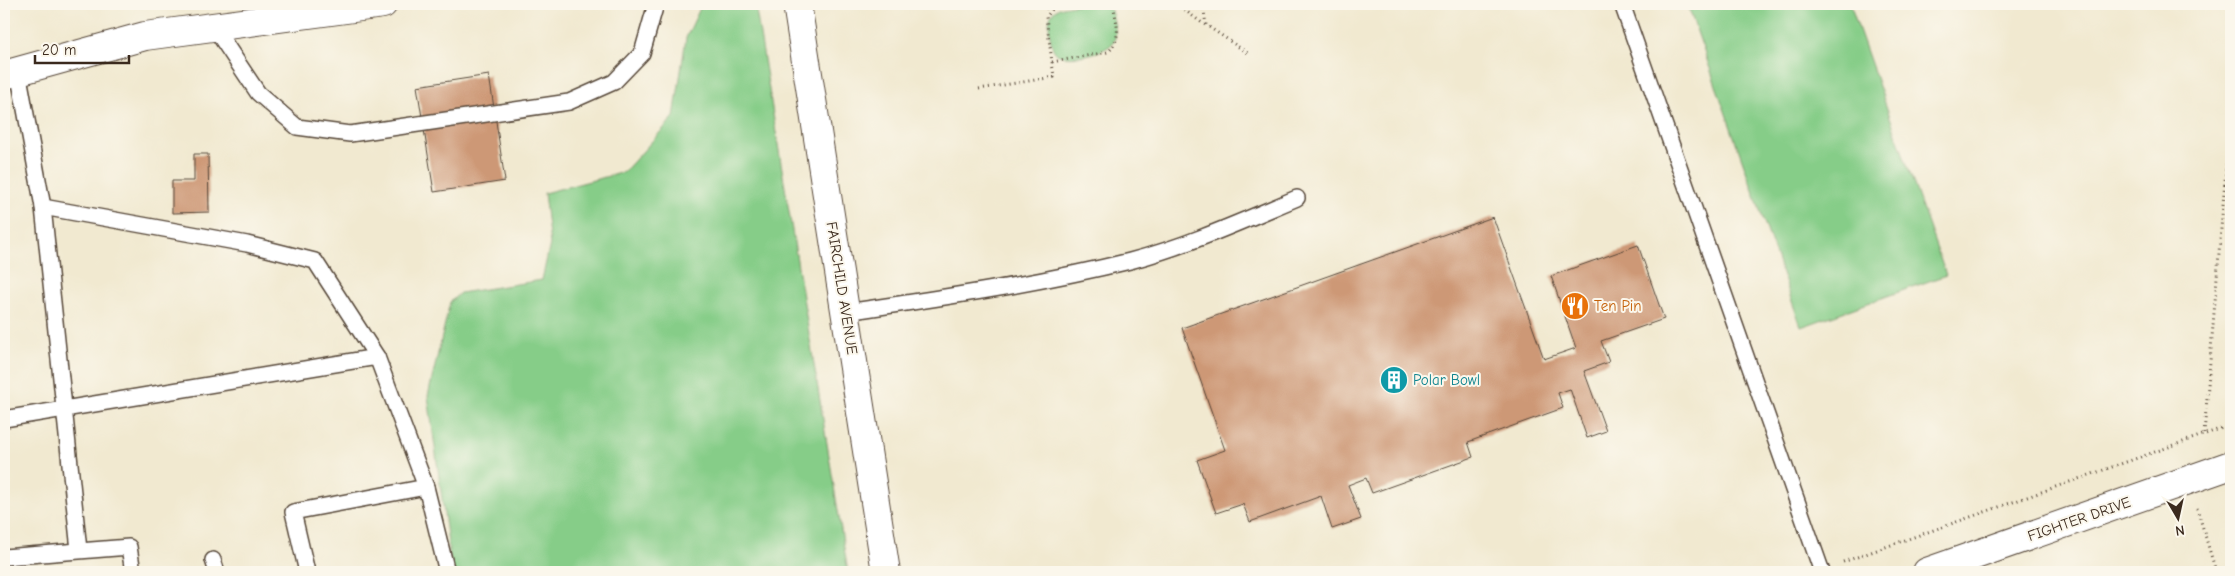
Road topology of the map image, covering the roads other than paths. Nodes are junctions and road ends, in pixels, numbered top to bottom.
1 (383, 4) edge
2 (656, 4) edge
3 (797, 4) edge
4 (1622, 4) edge
5 (214, 27) junction
6 (11, 73) edge
7 (1297, 198) dead end
8 (43, 207) junction
9 (846, 312) junction
10 (377, 357) junction
11 (64, 410) junction
12 (4, 419) edge
13 (2231, 465) edge
14 (426, 487) junction
15 (79, 550) junction
16 (4, 557) edge
17 (1822, 571) edge
18 (133, 572) edge
19 (306, 572) edge
20 (447, 572) edge
21 (886, 572) edge
22 (1927, 572) edge

1 - 5 street
2 - 5 lane
3 - 9 street, FAIRCHILD AVENUE
4 - 17 lane
5 - 6 street
6 - 8 lane
7 - 9 lane
8 - 10 lane
8 - 11 lane
9 - 21 street, FAIRCHILD AVENUE
10 - 11 lane
10 - 14 lane
11 - 12 lane
11 - 15 lane
13 - 22 street, FIGHTER DRIVE
14 - 19 lane
14 - 20 lane
15 - 16 lane
15 - 18 lane

